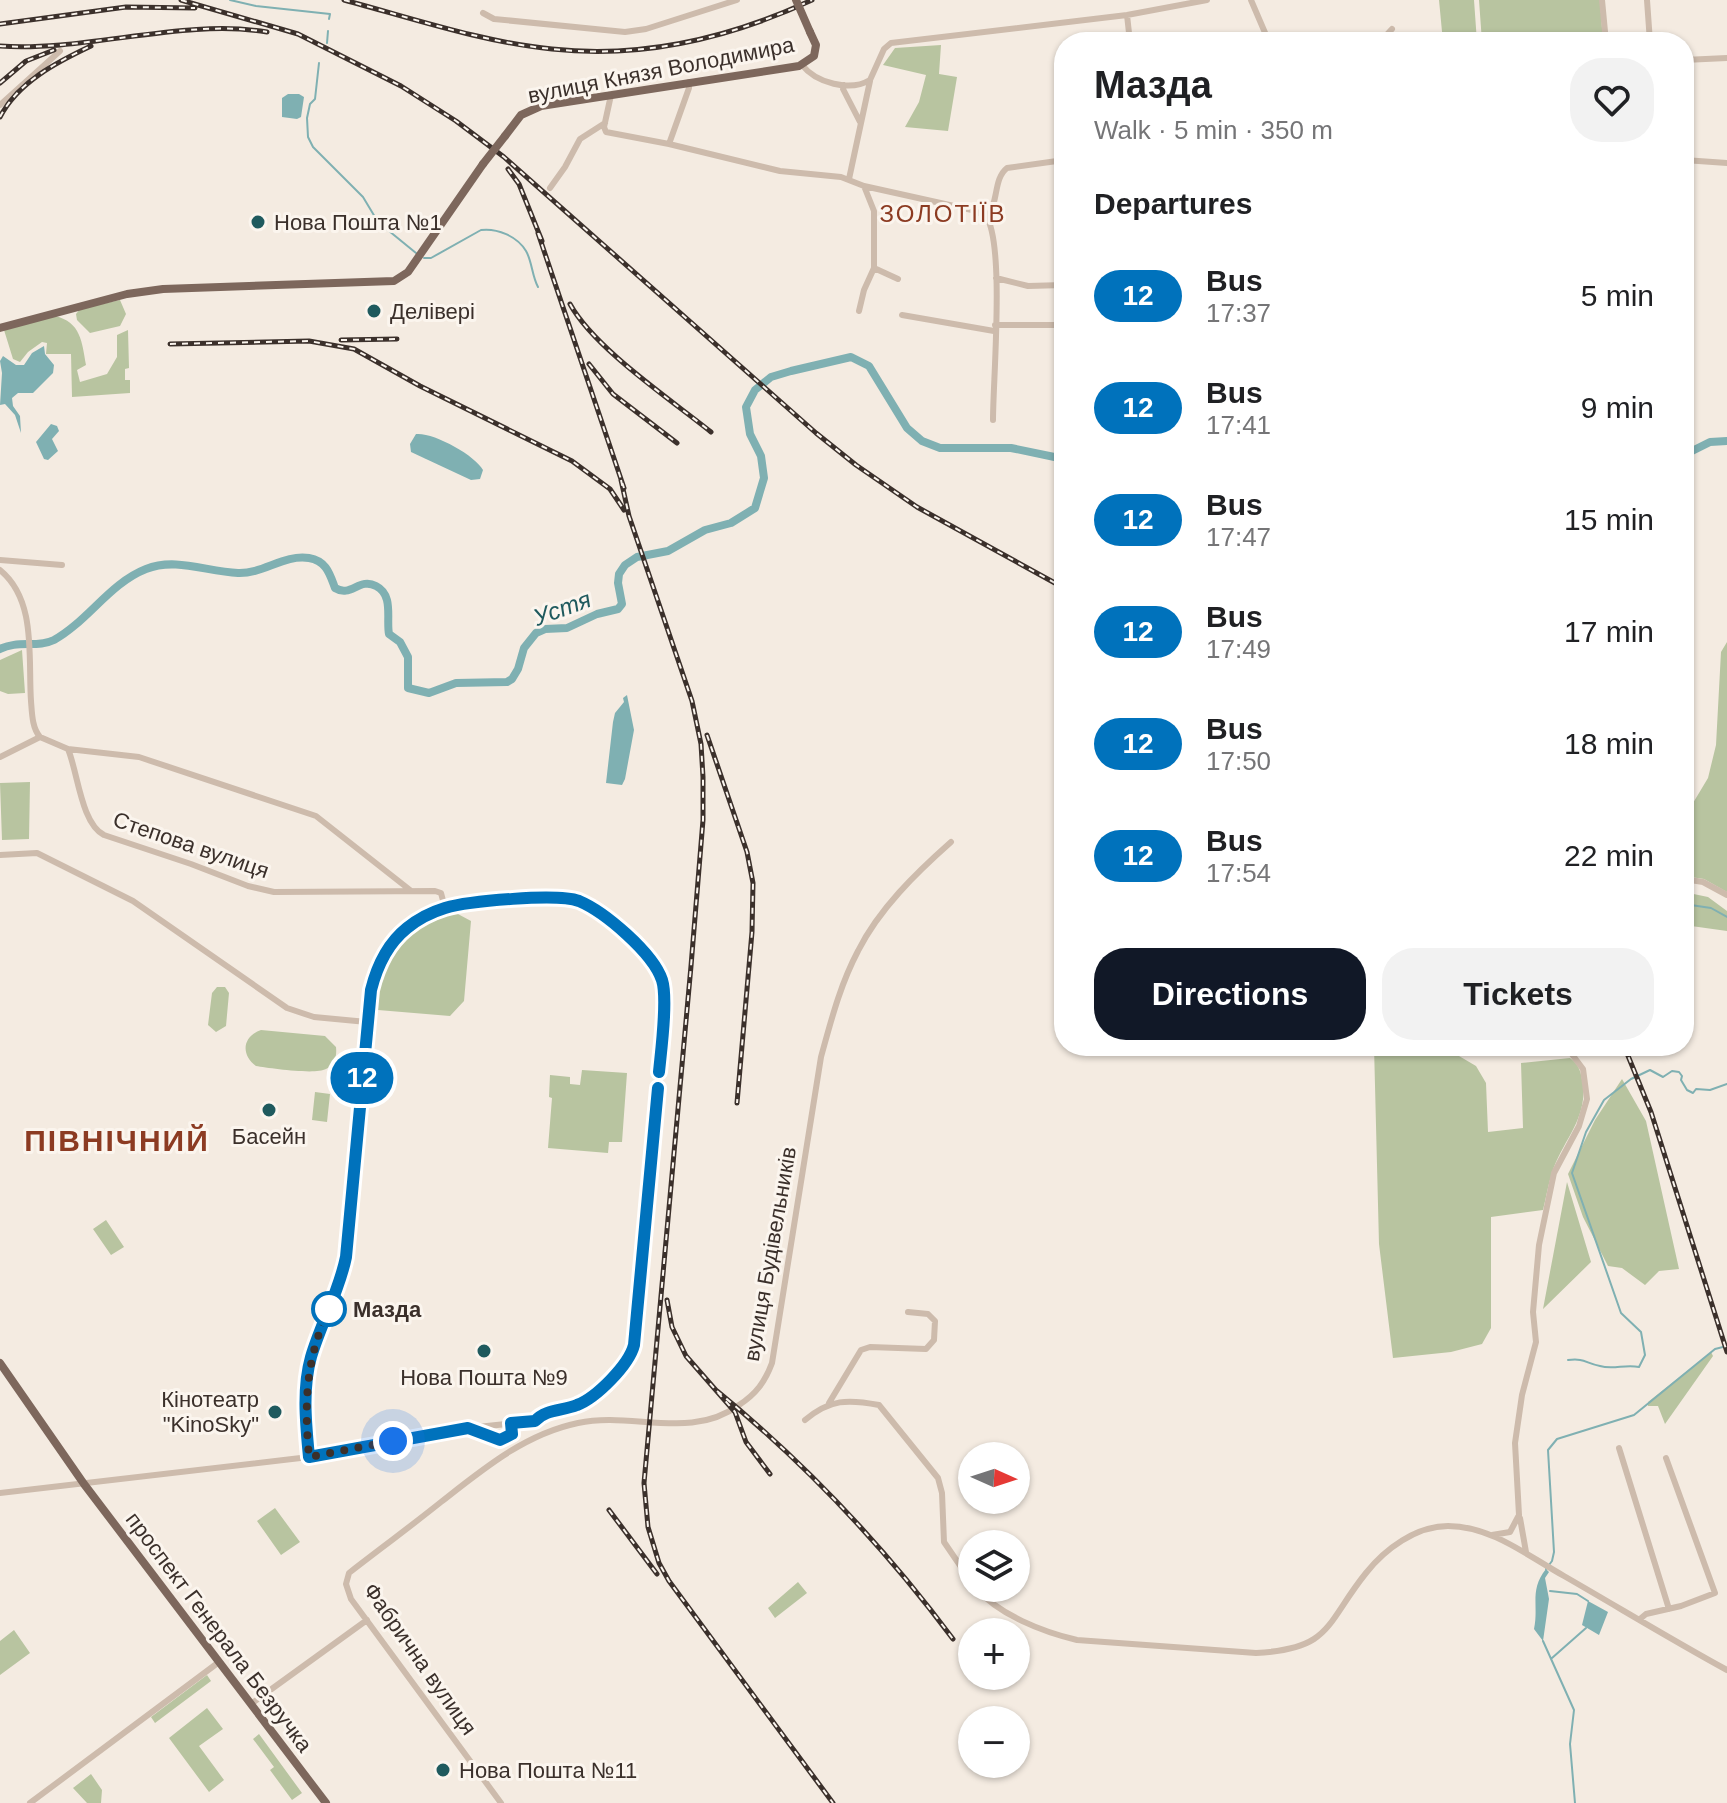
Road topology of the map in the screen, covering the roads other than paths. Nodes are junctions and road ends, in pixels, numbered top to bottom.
1 (737, 0) edge
2 (796, 0) edge
3 (1207, 0) edge
4 (1251, 0) edge
5 (1602, 0) edge
6 (1647, 0) edge
7 (483, 13) dead end
8 (1127, 15) junction
9 (1392, 29) dead end
10 (1129, 32) edge
11 (1265, 32) edge
12 (1389, 32) edge
13 (1605, 32) edge
14 (1649, 32) edge
15 (60, 51) dead end
16 (1727, 58) edge
17 (1694, 60) edge
18 (802, 65) junction
19 (870, 80) junction
20 (689, 82) junction
21 (844, 85) junction
22 (611, 95) junction
23 (0, 105) edge
24 (860, 122) junction
25 (605, 123) junction
26 (669, 144) junction
27 (1054, 161) edge
28 (1694, 161) edge
29 (1727, 163) edge
30 (849, 179) junction
31 (864, 186) junction
32 (550, 188) dead end
33 (987, 217) junction
34 (874, 268) junction
35 (996, 278) junction
36 (898, 279) dead end
37 (1054, 285) edge
38 (859, 311) dead end
39 (902, 315) dead end
40 (1054, 325) edge
41 (0, 328) edge
42 (995, 328) junction
43 (993, 420) dead end
44 (0, 560) edge
45 (62, 565) dead end
46 (0, 570) edge
47 (40, 737) junction
48 (68, 749) junction
49 (0, 757) edge
50 (951, 842) dead end
51 (0, 855) edge
52 (1694, 881) edge
53 (411, 891) junction
54 (1727, 895) edge
55 (445, 908) junction
56 (367, 1022) junction
57 (1573, 1056) edge
58 (908, 1312) dead end
59 (0, 1363) edge
60 (829, 1403) junction
61 (805, 1420) dead end
62 (535, 1421) junction
63 (544, 1433) junction
64 (1619, 1448) dead end
65 (309, 1457) junction
66 (1666, 1458) dead end
67 (84, 1484) junction
68 (0, 1493) edge
69 (1519, 1515) junction
70 (1489, 1535) junction
71 (1526, 1552) junction
72 (958, 1562) edge
73 (349, 1573) joint
74 (989, 1602) edge
75 (1669, 1609) junction
76 (1640, 1619) junction
77 (367, 1620) junction
78 (219, 1662) junction
79 (1727, 1670) edge
80 (251, 1704) junction
81 (30, 1803) edge
82 (326, 1803) edge
83 (501, 1803) edge

1 - 7 street
2 - 18 main road, вулиця Князя Володимира, bridge
3 - 8 street
4 - 11 street
5 - 13 street
6 - 14 street
8 - 10 street
8 - 19 street
9 - 12 street
15 - 23 street
16 - 17 street
18 - 20 main road, вулиця Князя Володимира
18 - 21 street
19 - 21 street
19 - 24 street
20 - 22 main road, вулиця Князя Володимира
20 - 26 street
21 - 24 street
22 - 25 street
22 - 41 main road, вулиця Князя Володимира, bridge
24 - 30 street
25 - 26 street
25 - 32 street
26 - 30 street
27 - 33 street
28 - 29 street
30 - 31 street
31 - 33 street
31 - 34 street
33 - 35 street
34 - 36 street
34 - 38 street
35 - 37 street
35 - 42 street
39 - 42 street
40 - 42 street
42 - 43 street
44 - 45 street
46 - 47 street
47 - 48 street
47 - 49 street
48 - 53 street
48 - 53 street, Степова вулиця
50 - 63 street, вулиця Будівельників
51 - 56 street
52 - 54 street
53 - 55 street, Степова вулиця
55 - 56 street
55 - 62 street
56 - 65 street
57 - 69 street
58 - 60 street
59 - 67 main road, проспект Генерала Безручка
60 - 61 street
60 - 72 street
62 - 63 street
62 - 65 street
63 - 73 street, вулиця Будівельників
64 - 75 street
65 - 67 street
66 - 75 street
67 - 68 street
67 - 78 main road, проспект Генерала Безручка
69 - 70 street
69 - 71 street
70 - 71 street
70 - 74 street
71 - 76 street
73 - 77 street, Фабрична вулиця
75 - 76 street
76 - 79 street
77 - 80 street
77 - 83 street, Фабрична вулиця
78 - 80 main road, проспект Генерала Безручка
78 - 81 street
80 - 82 main road, проспект Генерала Безручка

